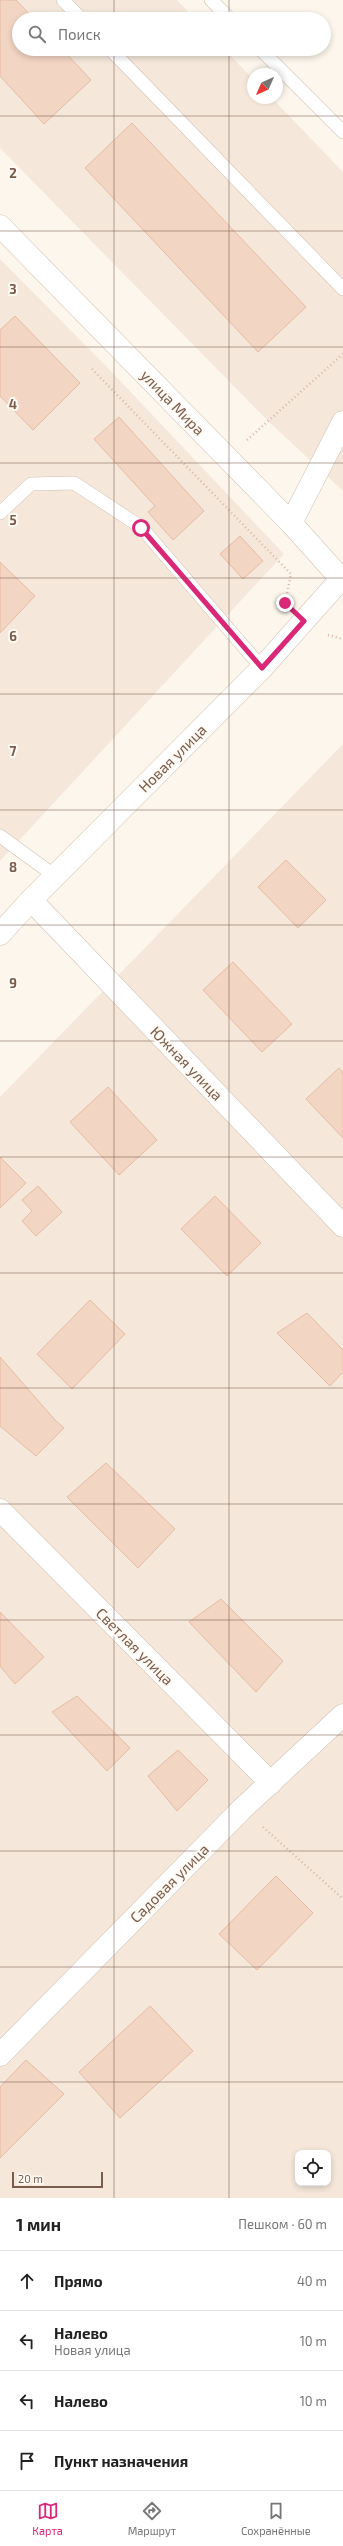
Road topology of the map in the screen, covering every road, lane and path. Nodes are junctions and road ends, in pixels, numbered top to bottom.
1 (63, 0) edge
2 (211, 0) edge
3 (74, 12) edge
4 (223, 12) edge
5 (117, 56) edge
6 (267, 56) edge
7 (343, 132) edge
8 (0, 226) edge
9 (343, 289) edge
10 (343, 354) edge
11 (92, 369) dead end
12 (343, 422) edge
13 (228, 458) junction
14 (0, 513) edge
15 (291, 523) junction
16 (342, 580) edge
17 (304, 621) junction
18 (343, 639) edge
19 (262, 668) junction
20 (0, 836) edge
21 (55, 876) junction
22 (31, 900) junction
23 (0, 934) edge
24 (343, 1226) edge
25 (0, 1510) edge
26 (343, 1715) edge
27 (271, 1783) junction
28 (242, 1809) junction
29 (343, 1899) edge
30 (2, 2050) edge

1 - 3 lane
2 - 4 lane
5 - 9 lane
6 - 7 lane
8 - 13 street, улица Мира
10 - 13 path
11 - 17 path
12 - 15 street
13 - 15 street, улица Мира
14 - 19 lane
15 - 16 street, улица Мира
16 - 17 street, Новая улица
17 - 18 path
17 - 19 street, Новая улица
19 - 21 street, Новая улица
20 - 21 lane
21 - 22 street, Новая улица
22 - 23 street, Новая улица
22 - 24 street, Южная улица
25 - 27 street, Светлая улица
26 - 27 street, Садовая улица
27 - 28 street, Садовая улица
28 - 29 path
28 - 30 street, Садовая улица

